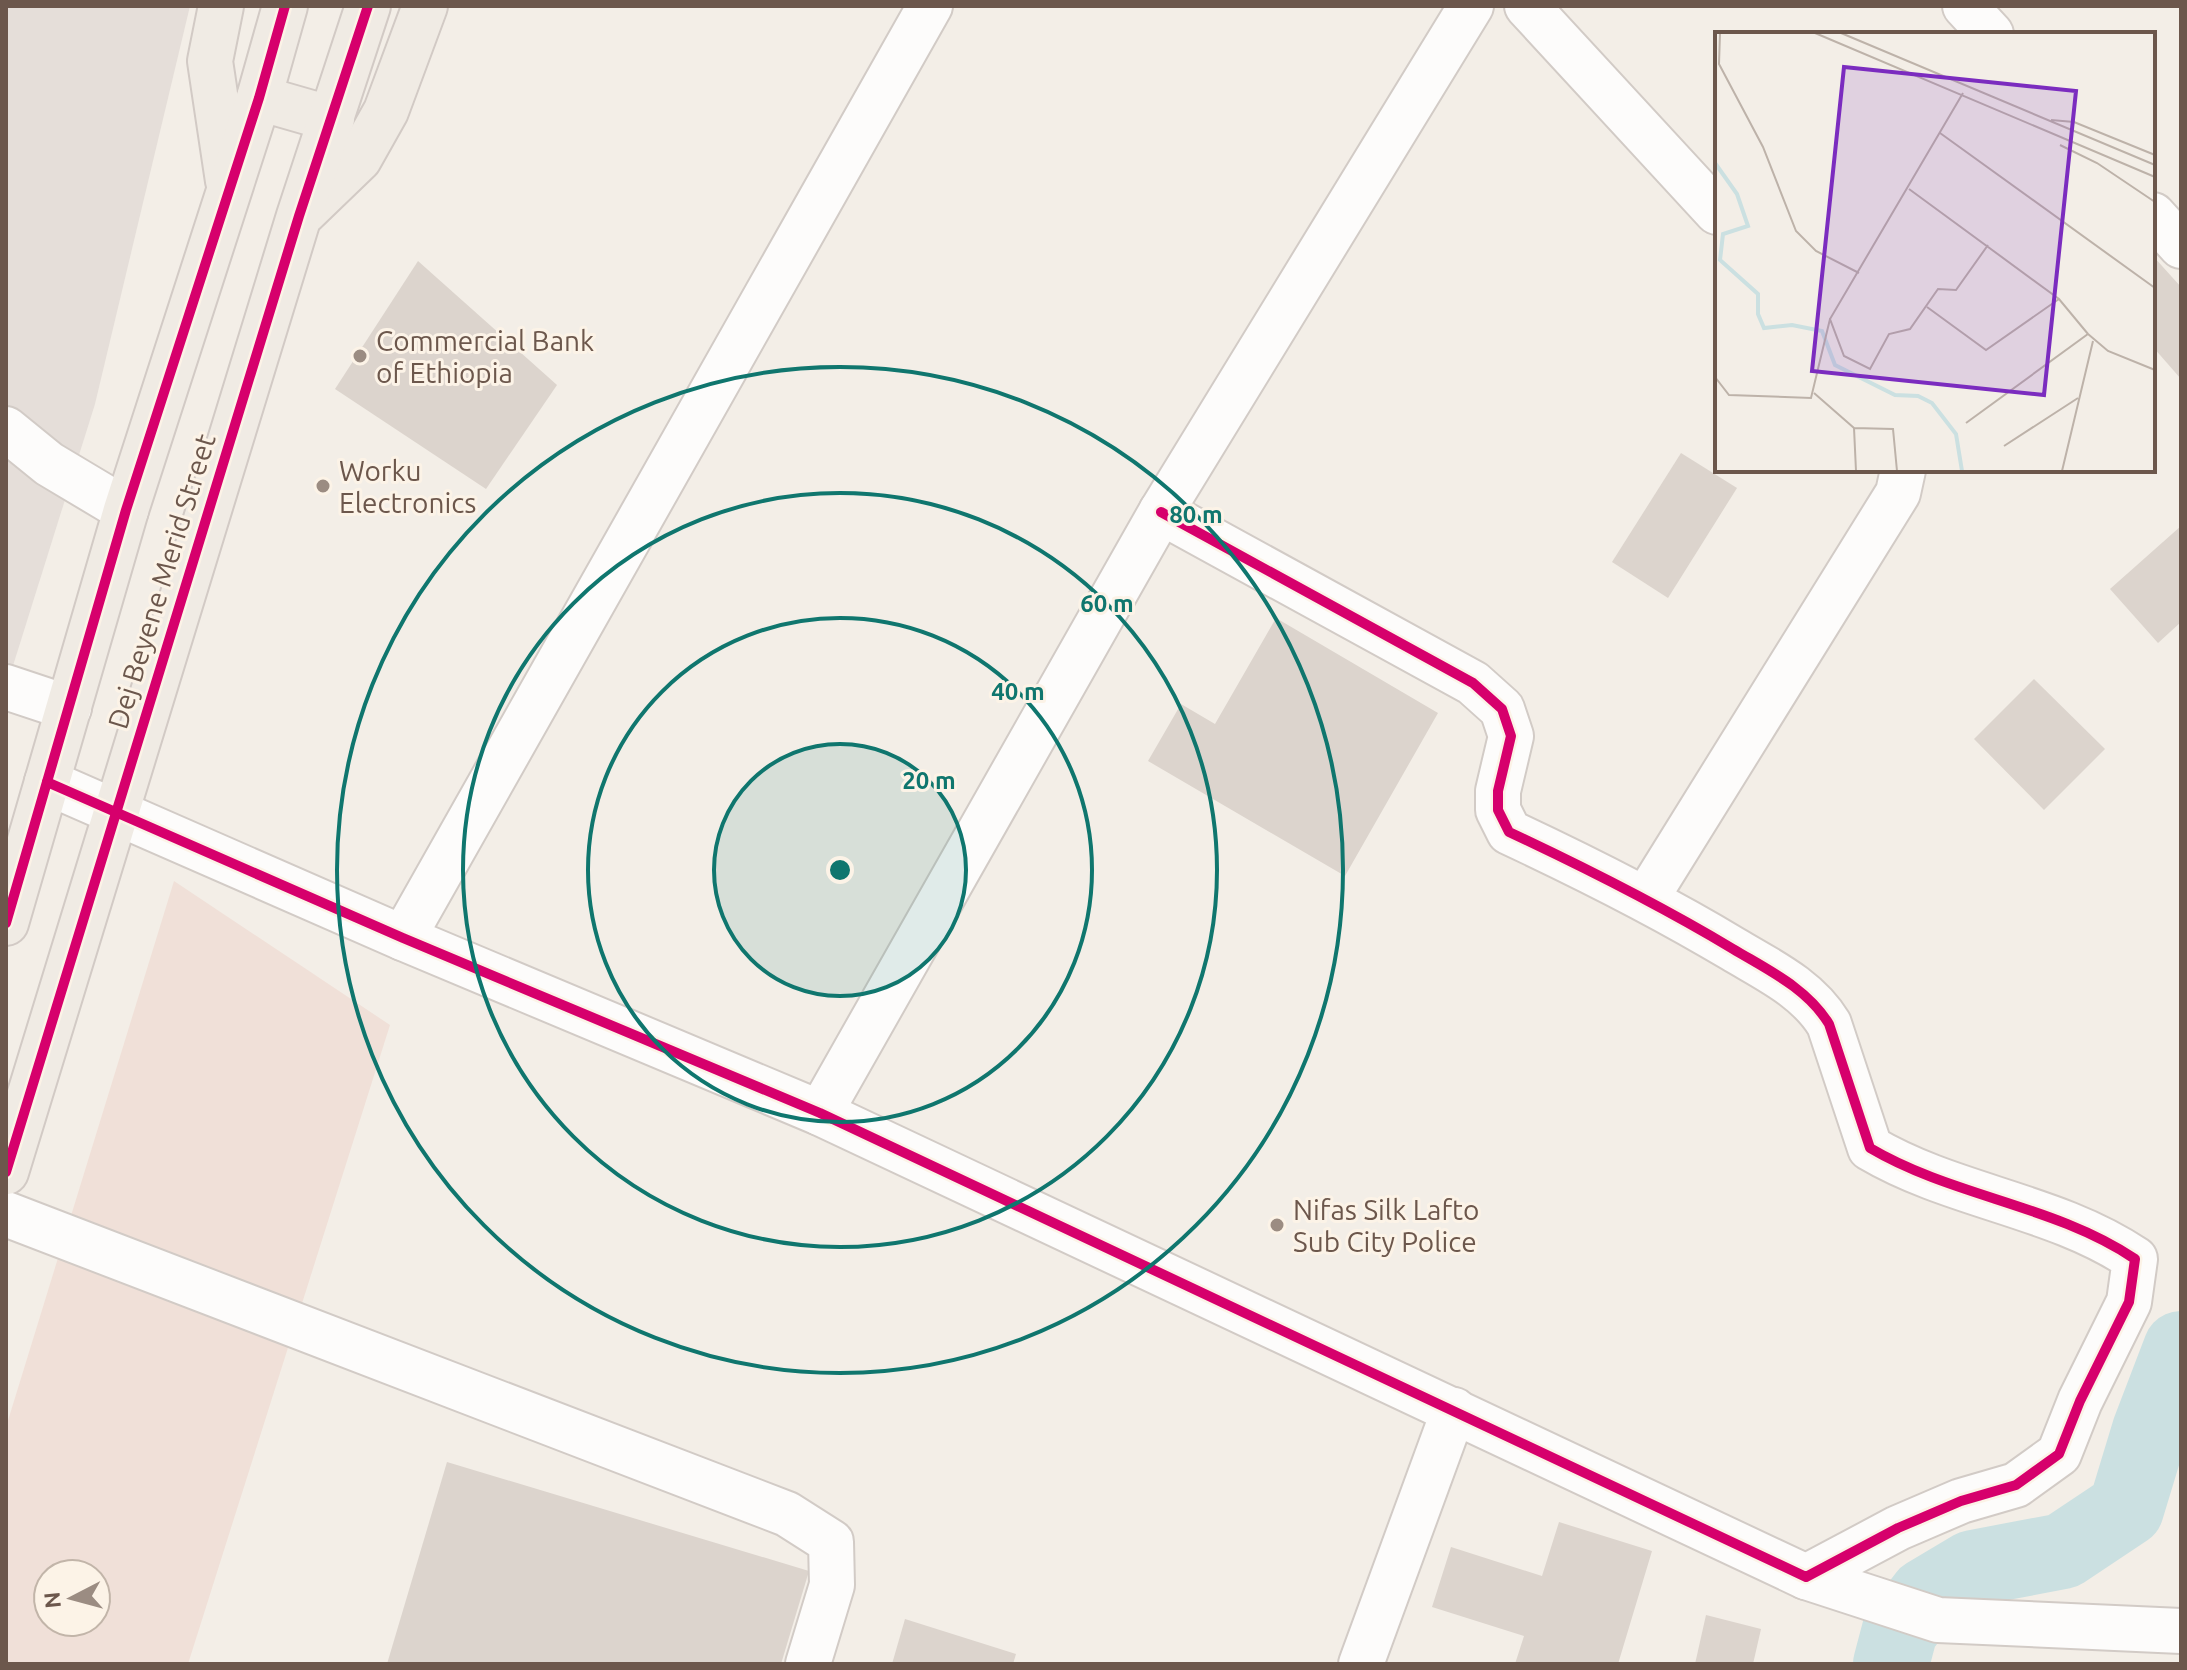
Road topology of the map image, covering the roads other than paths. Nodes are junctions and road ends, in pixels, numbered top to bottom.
1 (221, 6) edge
2 (285, 6) edge
3 (368, 6) edge
4 (425, 6) edge
5 (930, 6) edge
6 (1471, 6) edge
7 (1527, 6) edge
8 (1965, 6) edge
9 (1989, 32) edge
10 (259, 98) junction
11 (332, 119) junction
12 (229, 189) junction
13 (1715, 210) edge
14 (299, 216) junction
15 (2155, 217) edge
16 (2181, 246) edge
17 (6, 429) edge
18 (1903, 472) edge
19 (126, 510) junction
20 (1161, 512) junction
21 (6, 687) edge
22 (69, 708) junction
23 (47, 782) junction
24 (115, 810) junction
25 (1647, 897) junction
26 (6, 923) edge
27 (403, 938) junction
28 (820, 1113) junction
29 (6, 1172) edge
30 (6, 1214) edge
31 (1454, 1410) junction
32 (1806, 1577) junction
33 (2181, 1631) edge
34 (808, 1664) edge
35 (1361, 1664) edge

1 - 12 main road
2 - 10 main road, Dej Beyene Merid Street
3 - 11 main road, Dej Beyene Merid Street
4 - 14 main road
5 - 27 street
6 - 20 street
7 - 13 street
8 - 9 street
10 - 11 main road
10 - 12 main road, Dej Beyene Merid Street
11 - 14 main road, Dej Beyene Merid Street
12 - 19 main road, Dej Beyene Merid Street
14 - 24 main road, Dej Beyene Merid Street
15 - 16 street
17 - 19 street
18 - 25 street
19 - 22 main road, Dej Beyene Merid Street
20 - 25 street
20 - 28 street
21 - 22 street
22 - 23 main road, Dej Beyene Merid Street
23 - 24 street
23 - 26 main road, Dej Beyene Merid Street
24 - 27 street
24 - 29 main road, Dej Beyene Merid Street
25 - 32 street
27 - 28 street
28 - 31 street
30 - 34 street
31 - 32 street
31 - 35 street
32 - 33 street

